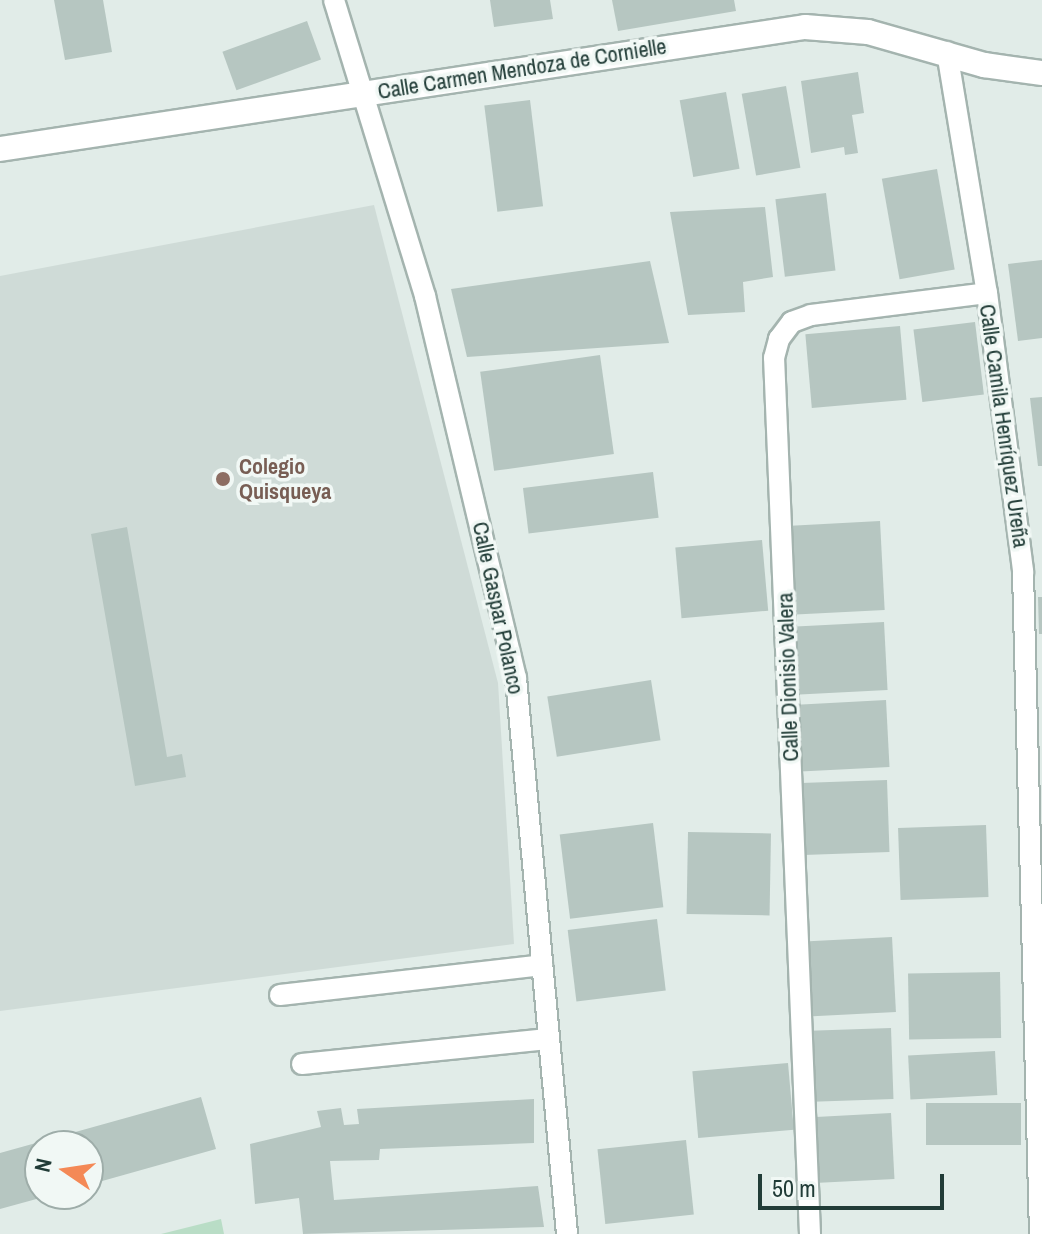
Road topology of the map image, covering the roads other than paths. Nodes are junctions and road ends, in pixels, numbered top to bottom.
1 (334, 0) edge
2 (947, 52) junction
3 (1042, 73) edge
4 (365, 94) junction
5 (0, 149) edge
6 (987, 293) junction
7 (1033, 571) edge
8 (542, 965) junction
9 (280, 995) dead end
10 (548, 1039) junction
11 (302, 1064) dead end
12 (567, 1234) edge
13 (810, 1234) edge
14 (1040, 1234) edge

1 - 4 street, Calle Gaspar Polanco
2 - 3 street, Calle Carmen Mendoza de Cornielle
2 - 4 street, Calle Carmen Mendoza de Cornielle
2 - 6 street, Calle Camila Henríquez Ureña
4 - 5 street, Calle Carmen Mendoza de Cornielle
4 - 8 street, Calle Gaspar Polanco
6 - 7 street, Calle Camila Henríquez Ureña
6 - 13 street, Calle Dionisio Valera
7 - 14 street, Calle Camila Henríquez Ureña
8 - 9 street
8 - 10 street, Calle Gaspar Polanco
10 - 11 street
10 - 12 street, Calle Gaspar Polanco

